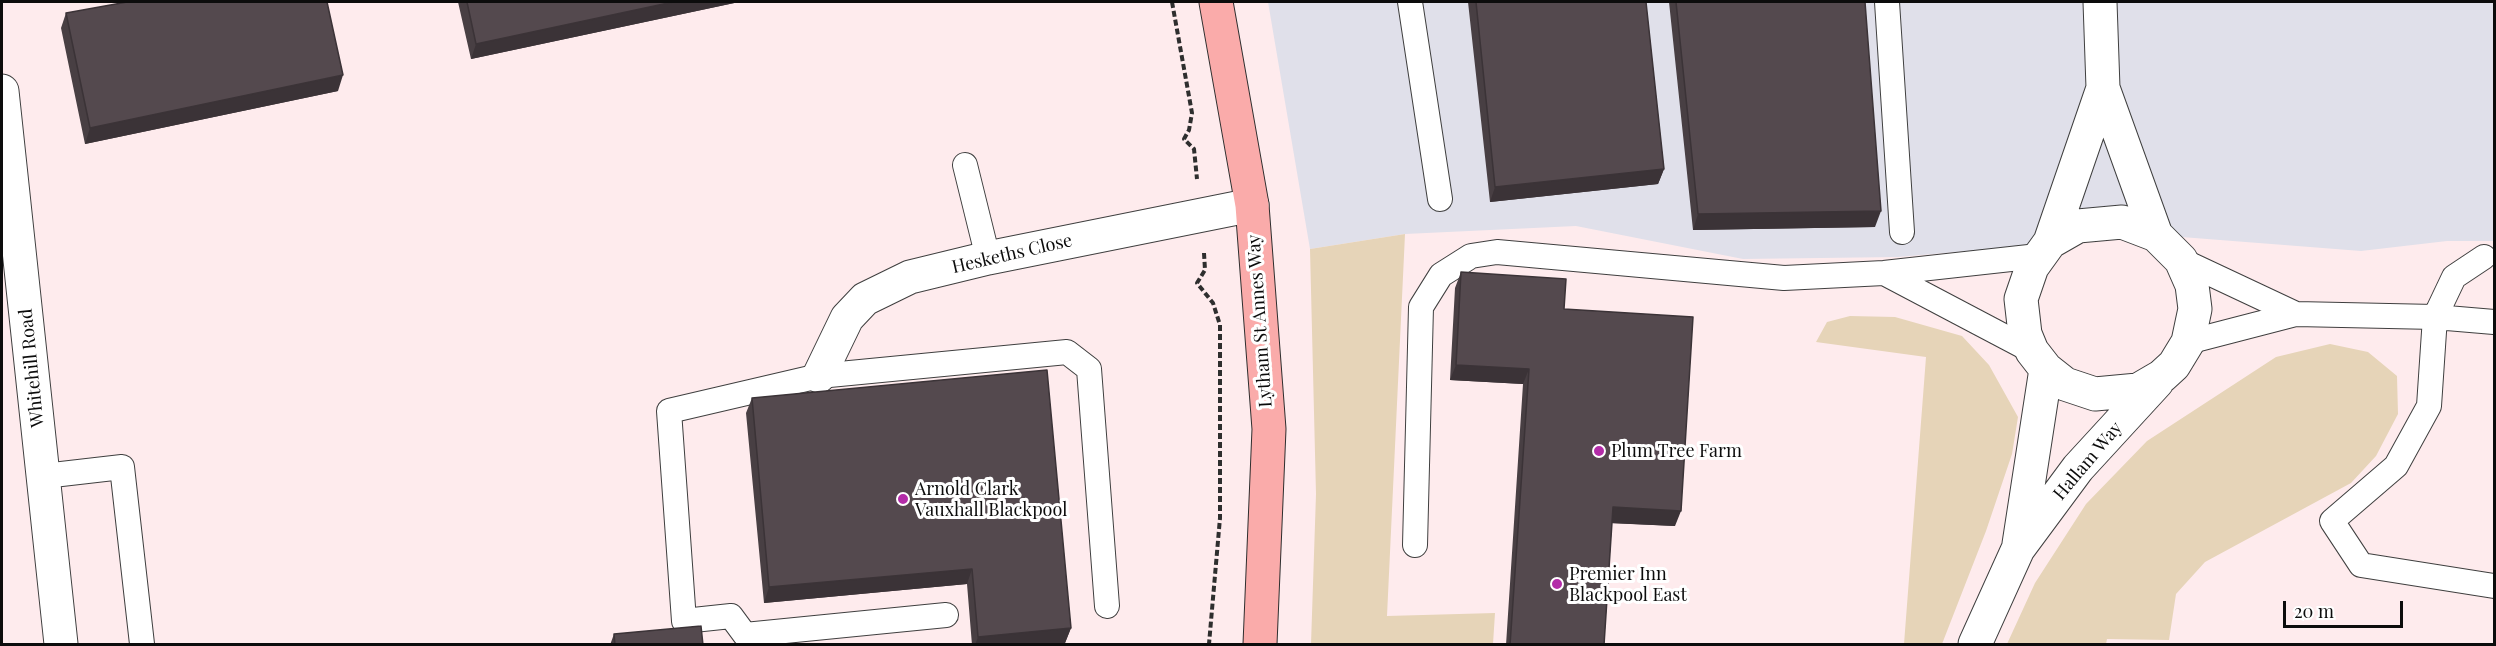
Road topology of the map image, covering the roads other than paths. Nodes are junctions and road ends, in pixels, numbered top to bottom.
1 (1216, 2) edge
2 (1410, 2) edge
3 (1887, 2) edge
4 (2100, 2) edge
5 (2103, 88) junction
6 (2, 92) edge
7 (965, 165) dead end
8 (1440, 199) dead end
9 (1252, 205) junction
10 (1902, 232) dead end
11 (2156, 235) junction
12 (2044, 249) junction
13 (2484, 257) dead end
14 (988, 258) junction
15 (2181, 260) junction
16 (1884, 273) junction
17 (2296, 314) junction
18 (2435, 317) junction
19 (2494, 322) edge
20 (2188, 342) junction
21 (2039, 360) junction
22 (819, 376) junction
23 (2162, 376) junction
24 (44, 476) junction
25 (1415, 545) dead end
26 (2018, 549) junction
27 (2494, 586) edge
28 (1107, 606) dead end
29 (946, 615) dead end
30 (1260, 644) edge
31 (61, 645) edge
32 (142, 645) edge
33 (1975, 645) edge

1 - 9 main road, Lytham St Annes Way
2 - 8 lane
3 - 10 lane
4 - 5 street
5 - 11 street
5 - 12 street
6 - 24 street, Whitehill Road
7 - 14 lane
9 - 14 street, Heskeths Close
9 - 30 main road, Lytham St Annes Way
11 - 12 street
11 - 15 street
12 - 16 lane
12 - 21 street
13 - 18 lane
14 - 22 street, Heskeths Close
15 - 17 lane
15 - 20 street
16 - 21 lane
16 - 25 lane
17 - 18 lane
17 - 20 lane
18 - 19 lane
18 - 27 lane
20 - 23 street
21 - 23 street
21 - 26 street, Hallam Way
22 - 28 lane
22 - 29 lane
23 - 26 street, Hallam Way
24 - 31 street, Whitehill Road
24 - 32 lane
26 - 33 street, Hallam Way

